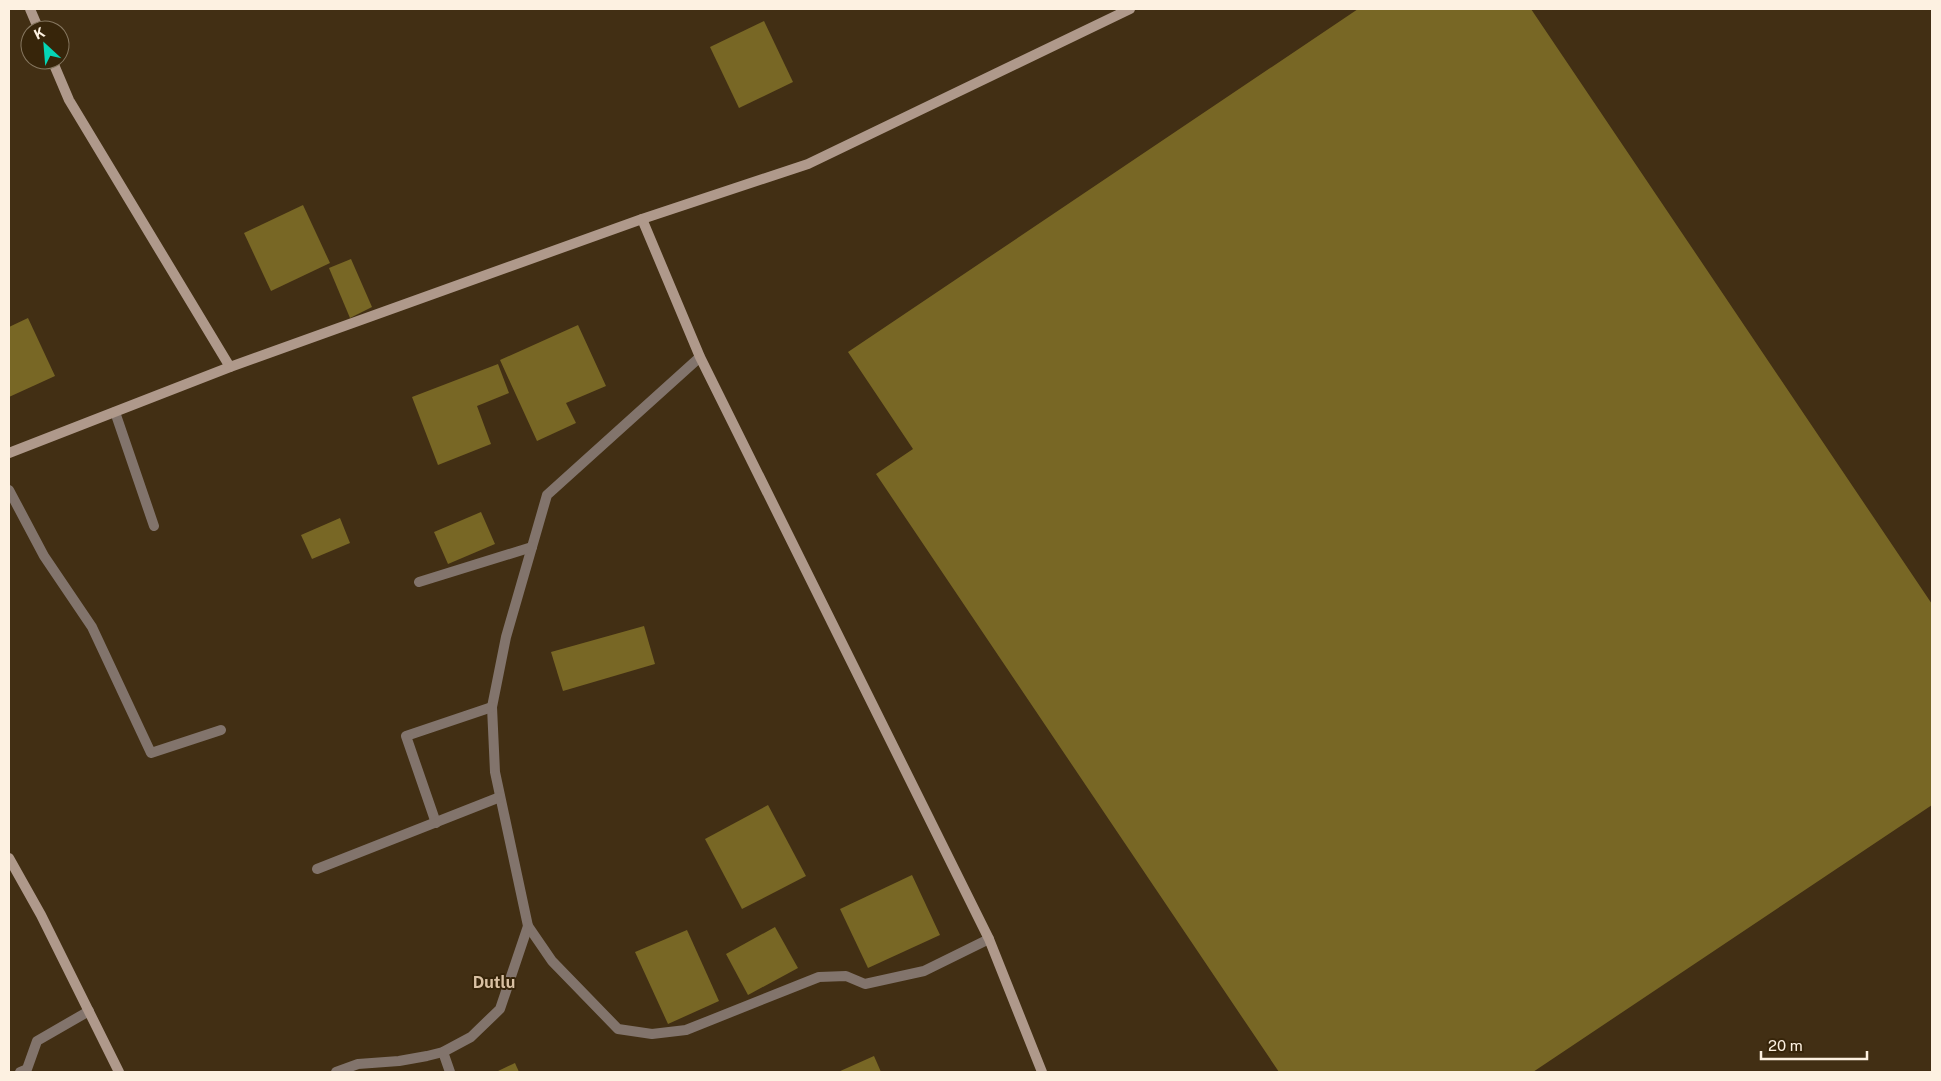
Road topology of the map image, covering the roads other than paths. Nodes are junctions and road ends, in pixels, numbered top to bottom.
1 (1130, 9) edge
2 (56, 70) edge
3 (642, 219) junction
4 (700, 357) junction
5 (230, 368) junction
6 (115, 412) junction
7 (9, 453) edge
8 (9, 490) edge
9 (154, 526) dead end
10 (532, 547) junction
11 (419, 582) dead end
12 (492, 707) junction
13 (221, 730) dead end
14 (500, 798) junction
15 (436, 823) junction
16 (9, 858) edge
17 (317, 869) dead end
18 (528, 926) junction
19 (989, 939) junction
20 (89, 1011) junction
21 (443, 1052) junction
22 (20, 1072) edge
23 (119, 1072) edge
24 (336, 1072) edge
25 (450, 1072) edge
26 (1042, 1072) edge

1 - 3 street
2 - 5 street
3 - 4 street
3 - 5 street
4 - 10 street
4 - 19 street
5 - 6 street
6 - 7 street
6 - 9 street
8 - 13 street
10 - 11 street
10 - 12 street
12 - 14 street
12 - 15 street
14 - 15 street
14 - 18 street
15 - 17 street
16 - 20 street
18 - 19 street
18 - 21 street
19 - 26 street
20 - 22 street
20 - 23 street
21 - 24 street
21 - 25 street

